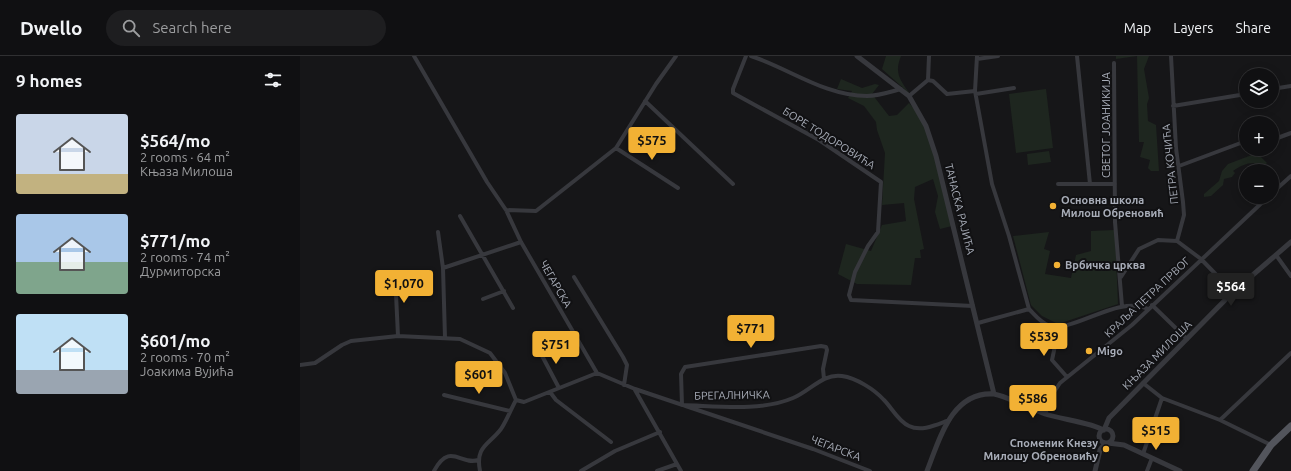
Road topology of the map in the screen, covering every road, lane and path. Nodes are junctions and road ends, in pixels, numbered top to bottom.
1 (414, 56) edge
2 (676, 56) edge
3 (746, 56) edge
4 (751, 56) edge
5 (857, 56) edge
6 (929, 56) edge
7 (998, 56) edge
8 (1077, 56) edge
9 (1171, 56) edge
10 (977, 57) edge
11 (1114, 63) dead end
12 (928, 80) junction
13 (1291, 86) edge
14 (1014, 88) dead end
15 (1279, 88) edge
16 (901, 90) junction
17 (976, 92) junction
18 (1239, 95) edge
19 (909, 96) junction
20 (645, 101) junction
21 (1173, 106) junction
22 (1291, 133) edge
23 (1279, 137) edge
24 (1239, 144) edge
25 (616, 148) junction
26 (1179, 166) junction
27 (1291, 176) edge
28 (733, 184) dead end
29 (1058, 184) dead end
30 (1090, 184) junction
31 (1115, 184) junction
32 (1279, 187) edge
33 (678, 188) dead end
34 (1261, 204) edge
35 (506, 210) junction
36 (460, 216) dead end
37 (438, 232) dead end
38 (1177, 241) junction
39 (521, 242) junction
40 (1291, 242) edge
41 (483, 254) junction
42 (1276, 255) junction
43 (1201, 260) junction
44 (444, 268) junction
45 (395, 273) dead end
46 (1291, 276) edge
47 (574, 277) dead end
48 (1121, 277) junction
49 (504, 291) junction
50 (1233, 292) junction
51 (483, 299) dead end
52 (1152, 305) junction
53 (974, 306) junction
54 (1122, 306) junction
55 (513, 308) dead end
56 (1029, 309) junction
57 (1148, 309) junction
58 (978, 323) junction
59 (1059, 327) junction
60 (398, 336) junction
61 (445, 338) junction
62 (1187, 339) junction
63 (539, 350) dead end
64 (1291, 354) edge
65 (300, 365) edge
66 (597, 373) junction
67 (1067, 377) junction
68 (824, 379) junction
69 (1143, 383) junction
70 (624, 385) junction
71 (560, 388) junction
72 (635, 389) junction
73 (550, 392) junction
74 (994, 394) junction
75 (444, 395) dead end
76 (1162, 398) junction
77 (516, 400) junction
78 (682, 405) junction
79 (510, 410) junction
80 (1045, 414) junction
81 (1109, 418) junction
82 (1220, 420) junction
83 (947, 421) junction
84 (1091, 426) junction
85 (1291, 426) edge
86 (660, 432) junction
87 (1111, 432) junction
88 (1101, 433) junction
89 (611, 442) dead end
90 (1107, 443) junction
91 (1124, 445) junction
92 (1271, 445) junction
93 (1143, 454) junction
94 (1097, 457) junction
95 (1152, 458) junction
96 (478, 460) junction
97 (677, 464) junction
98 (434, 471) edge
99 (480, 471) edge
100 (581, 471) edge
101 (657, 471) edge
102 (681, 471) edge
103 (870, 471) edge
104 (927, 471) edge
105 (1095, 471) edge
106 (1147, 471) edge
107 (1180, 471) edge
108 (1253, 471) edge

1 - 35 street, ЧЕГАРСКА
2 - 20 street
3 - 53 street, БОРЕ ТОДОРОВИЋА
4 - 16 street
5 - 16 street, ТАНАСКА РАЈИЋА
6 - 12 street
7 - 10 street
8 - 30 street
9 - 21 street, ПЕТРА КОЧИЋА
10 - 17 street
11 - 31 street, СВЕТОГ ЈОАНИКИЈА
12 - 17 street
12 - 19 street
13 - 15 street
14 - 17 street
16 - 19 street, ТАНАСКА РАЈИЋА
17 - 56 street
18 - 21 street
19 - 53 street, ТАНАСКА РАЈИЋА
20 - 25 street
20 - 28 street
21 - 26 street, ПЕТРА КОЧИЋА
22 - 23 street
24 - 26 street
25 - 33 street
25 - 35 street
26 - 38 street, ПЕТРА КОЧИЋА
27 - 32 street
29 - 30 street
30 - 31 street
31 - 48 street, СВЕТОГ ЈОАНИКИЈА
34 - 43 street, КРАЉА ПЕТРА ПРВОГ
35 - 39 street, ЧЕГАРСКА
36 - 41 street
37 - 44 street
38 - 43 street
38 - 48 street
39 - 41 street
39 - 66 street, ЧЕГАРСКА
40 - 42 street, КЊАЗА МИЛОША
41 - 44 street
41 - 49 street
42 - 46 street
42 - 50 street, КЊАЗА МИЛОША
43 - 50 street
43 - 52 street, КРАЉА ПЕТРА ПРВОГ
44 - 61 street
45 - 60 street
47 - 70 street
48 - 54 street, СВЕТОГ ЈОАНИКИЈА
49 - 51 street
49 - 55 street
50 - 62 street, КЊАЗА МИЛОША
52 - 57 street, КРАЉА ПЕТРА ПРВОГ
52 - 62 street
53 - 58 street, ТАНАСКА РАЈИЋА
54 - 57 street
54 - 59 street
56 - 58 street
56 - 59 street
57 - 67 street, КРАЉА ПЕТРА ПРВОГ
58 - 74 street, ТАНАСКА РАЈИЋА
59 - 67 street
60 - 61 street
60 - 65 street
61 - 77 street
62 - 69 street, КЊАЗА МИЛОША
63 - 71 street
64 - 82 street
66 - 70 street, ЧЕГАРСКА
66 - 71 street
67 - 80 street, КРАЉА ПЕТРА ПРВОГ
68 - 78 street, БРЕГАЛНИЧКА
68 - 78 street
68 - 83 street, БРЕГАЛНИЧКА
69 - 76 street
69 - 81 street, КЊАЗА МИЛОША
70 - 72 street, ЧЕГАРСКА
71 - 73 street
72 - 78 street, ЧЕГАРСКА
72 - 86 street
73 - 77 street
73 - 89 street
74 - 80 street
74 - 83 street
75 - 79 street
76 - 82 street
76 - 93 street
77 - 79 street
78 - 103 street, ЧЕГАРСКА
79 - 96 street
80 - 84 street
81 - 84 street
81 - 87 street
81 - 88 street, КЊАЗА МИЛОША
82 - 92 street
83 - 104 street
84 - 88 street
85 - 92 main road
86 - 97 street
86 - 100 street
87 - 88 street
87 - 90 street
87 - 91 street
88 - 90 street
88 - 94 street, КЊАЗА МИЛОША
90 - 91 street
90 - 94 street
91 - 93 street
92 - 108 main road
93 - 95 street
94 - 105 street, КЊАЗА МИЛОША
95 - 106 street
95 - 107 street
96 - 98 street
96 - 99 street
97 - 101 street
97 - 102 street

